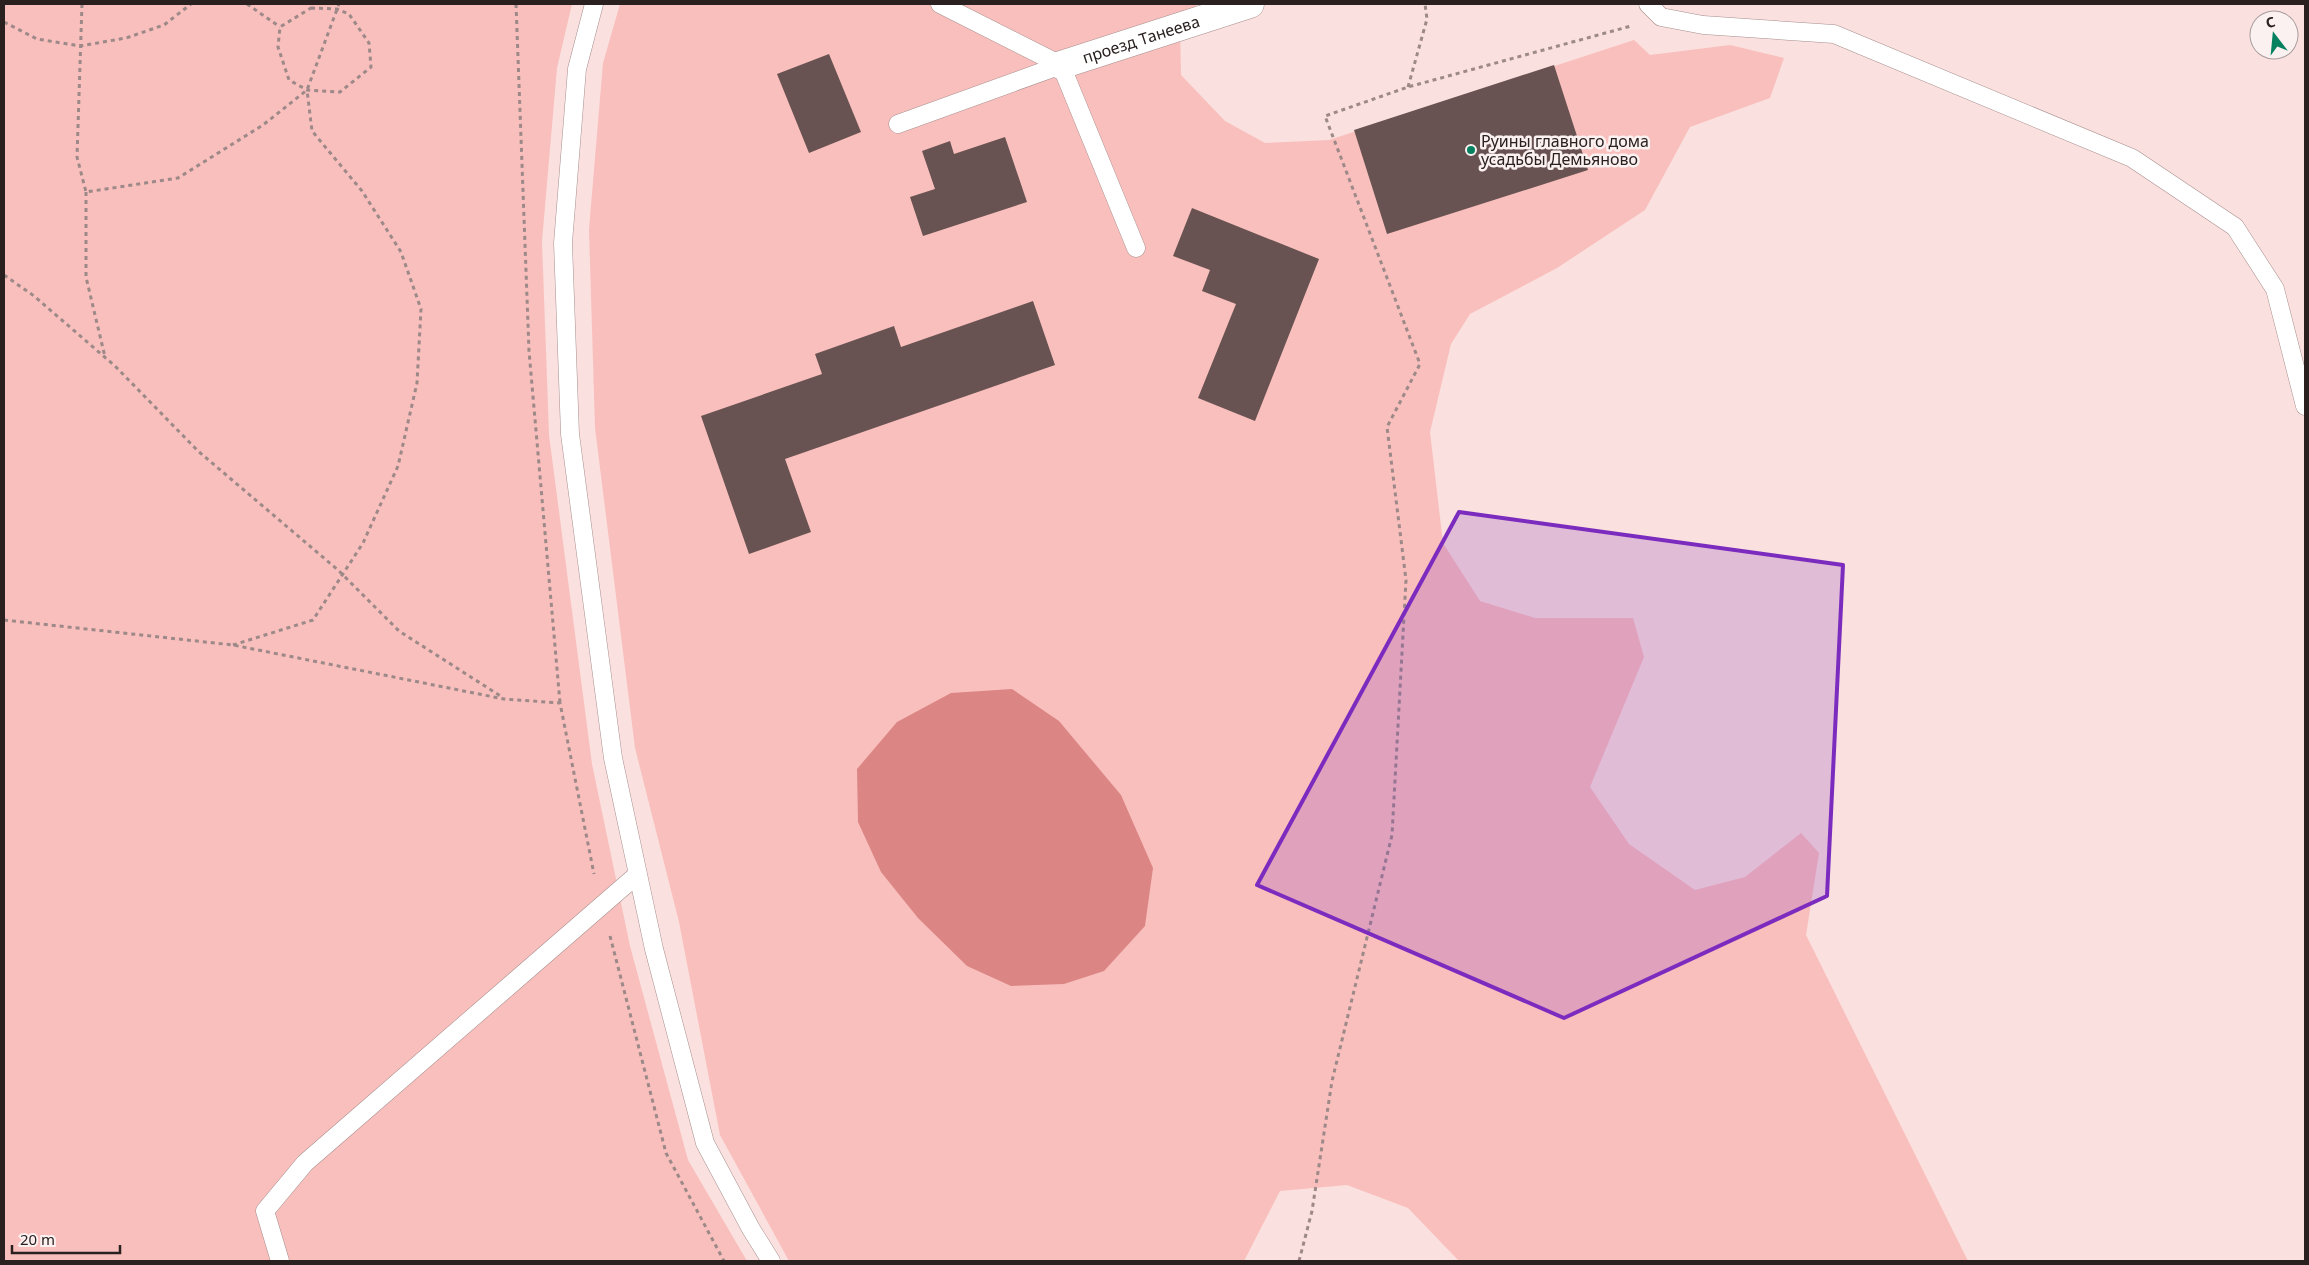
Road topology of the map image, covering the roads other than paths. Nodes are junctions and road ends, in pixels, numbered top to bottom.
1 (594, 4) edge
2 (940, 4) edge
3 (1250, 4) edge
4 (1648, 4) edge
5 (1061, 65) junction
6 (898, 124) dead end
7 (1136, 248) dead end
8 (2305, 406) edge
9 (638, 874) junction
10 (280, 1261) edge
11 (771, 1261) edge

1 - 9 lane
2 - 5 lane
3 - 5 street, проезд Танеева
4 - 8 lane
5 - 6 lane
5 - 7 lane
9 - 10 lane
9 - 11 lane

